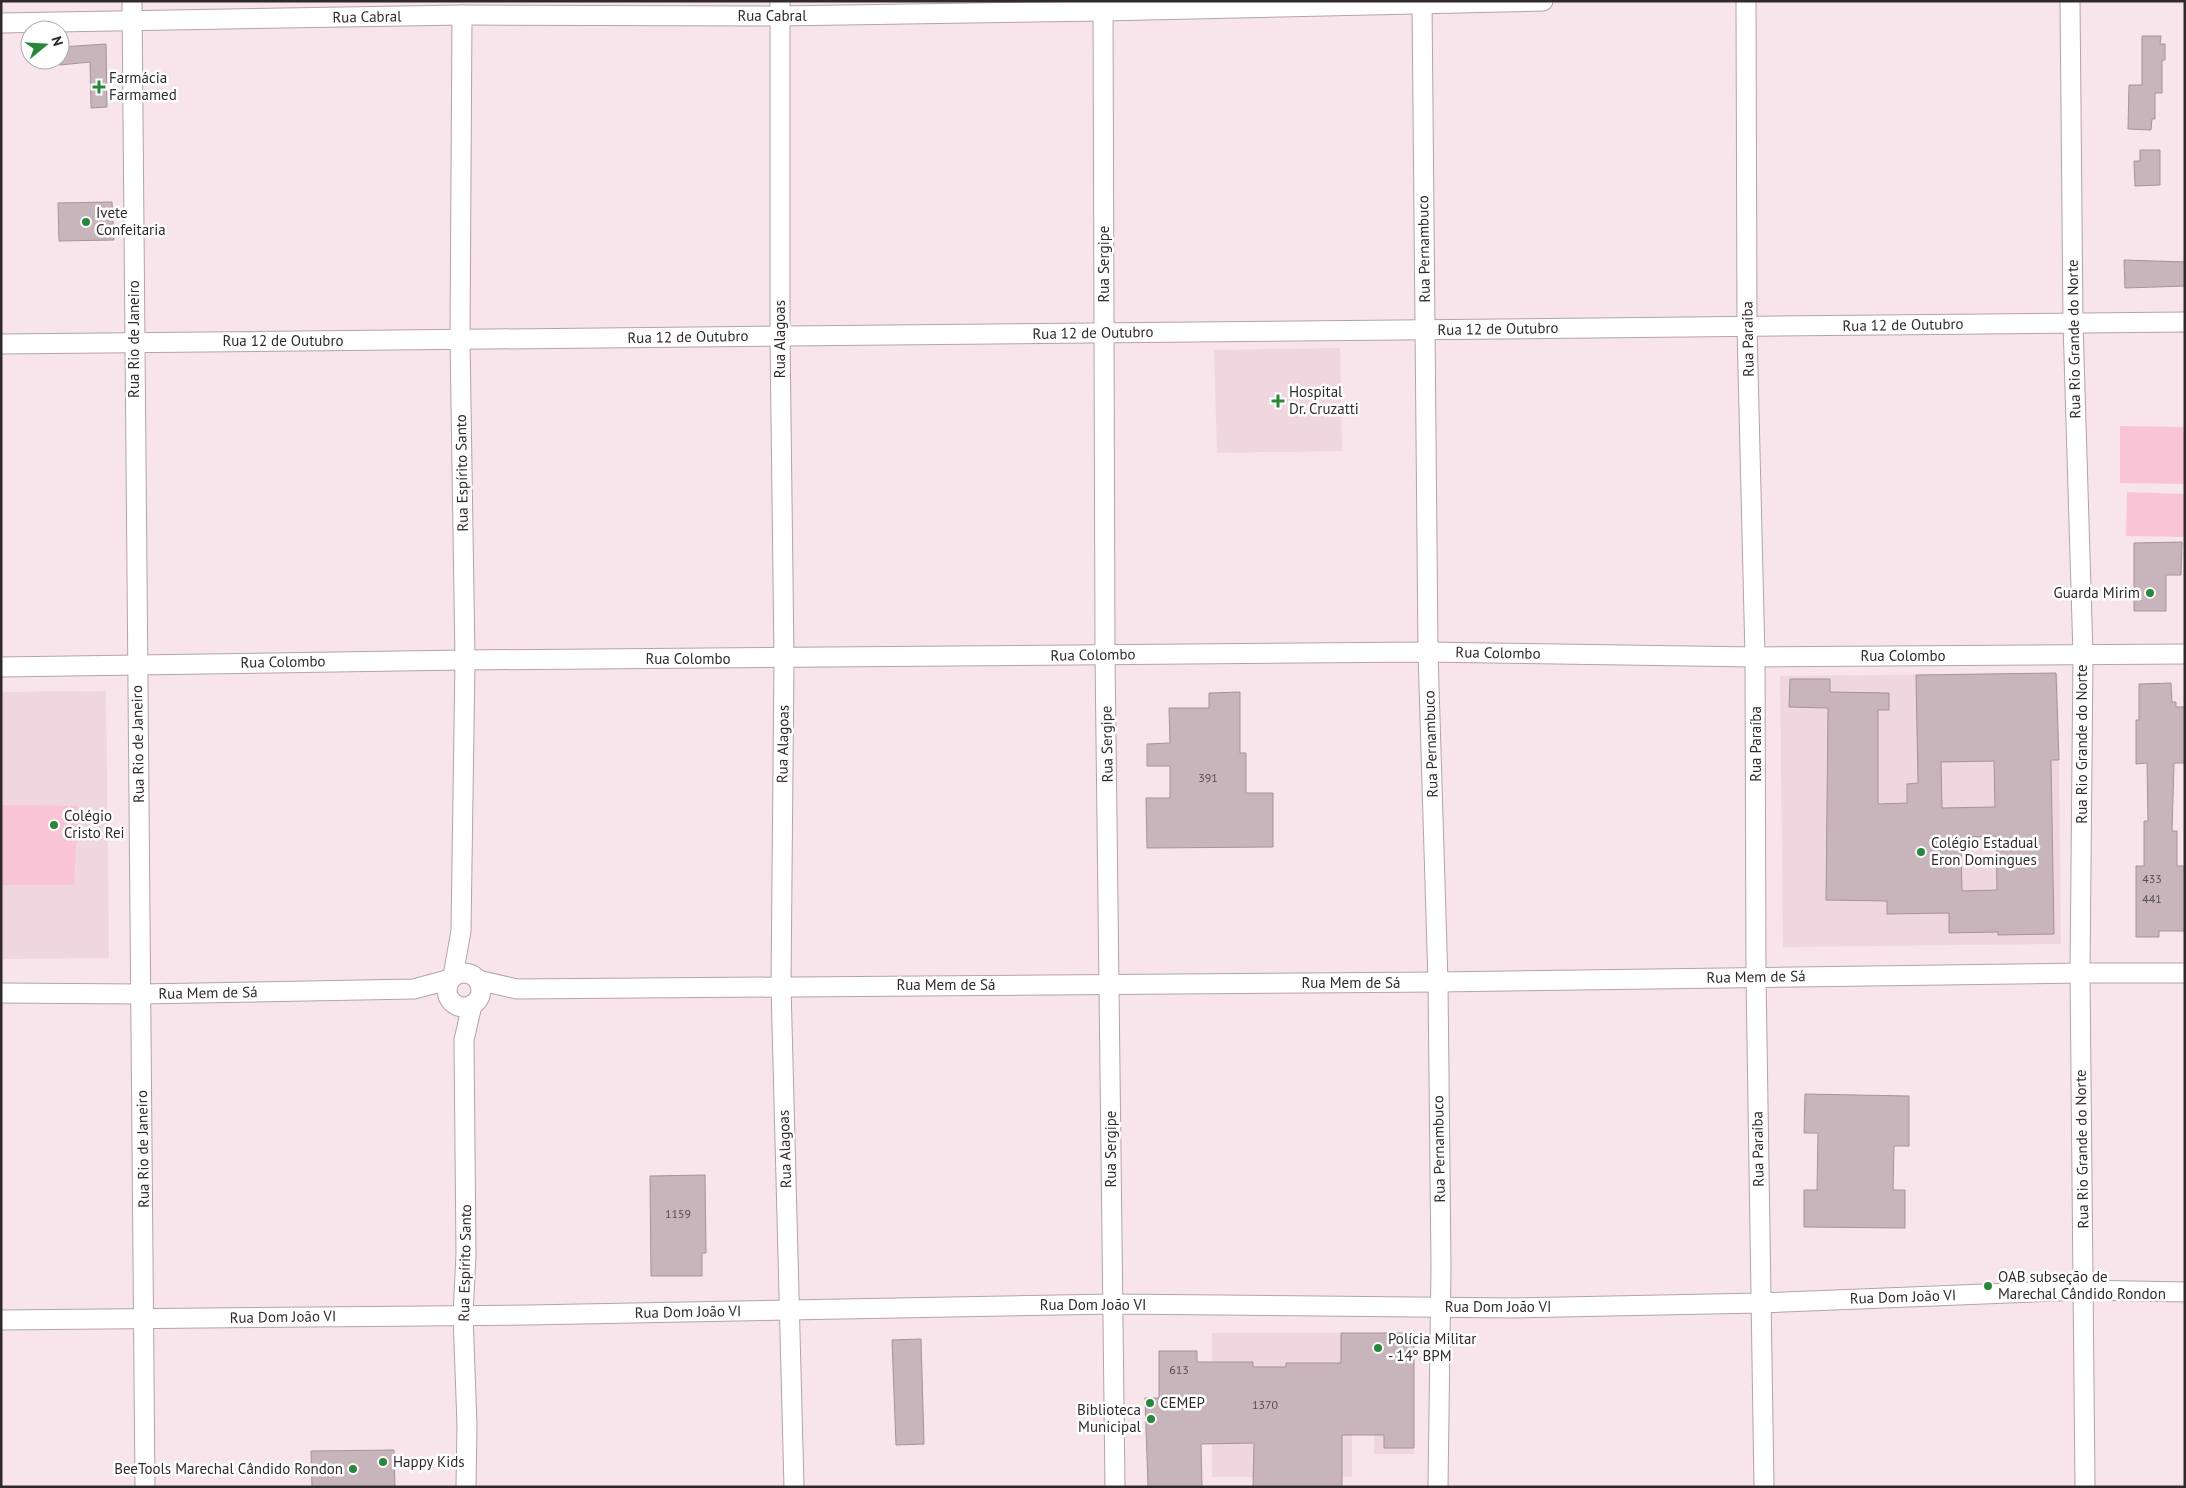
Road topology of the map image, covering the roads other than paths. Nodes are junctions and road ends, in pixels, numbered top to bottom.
1 (132, 1) edge
2 (1543, 1) edge
3 (1746, 1) edge
4 (2070, 1) edge
5 (1422, 2) edge
6 (1103, 6) edge
7 (780, 9) edge
8 (462, 15) junction
9 (133, 22) junction
10 (1, 23) edge
11 (2185, 322) edge
12 (2073, 324) junction
13 (1747, 327) junction
14 (1425, 330) junction
15 (1104, 333) junction
16 (780, 336) junction
17 (460, 340) junction
18 (134, 342) junction
19 (1, 344) edge
20 (1428, 652) junction
21 (2185, 654) edge
22 (1105, 655) junction
23 (2083, 655) junction
24 (1755, 657) junction
25 (784, 659) junction
26 (465, 660) junction
27 (137, 664) junction
28 (1, 667) edge
29 (461, 932) junction
30 (2080, 973) junction
31 (2185, 973) edge
32 (475, 977) junction
33 (1756, 977) junction
34 (452, 978) junction
35 (1438, 982) junction
36 (1110, 985) junction
37 (780, 986) junction
38 (414, 989) junction
39 (517, 989) junction
40 (1, 993) edge
41 (140, 994) junction
42 (464, 1002) junction
43 (2084, 1290) junction
44 (2185, 1292) edge
45 (1760, 1303) junction
46 (1113, 1304) junction
47 (1439, 1307) junction
48 (789, 1310) junction
49 (463, 1315) junction
50 (145, 1319) junction
51 (1, 1320) edge
52 (145, 1487) edge
53 (466, 1487) edge
54 (794, 1487) edge
55 (1115, 1487) edge
56 (1438, 1487) edge
57 (1764, 1487) edge
58 (2085, 1487) edge

1 - 9 street, Rua Rio de Janeiro
2 - 5 street, Rua Cabral
3 - 13 street, Rua Paraíba
4 - 12 street, Rua Rio Grande do Norte
5 - 6 street, Rua Cabral
5 - 14 street, Rua Pernambuco
6 - 7 street, Rua Cabral
6 - 15 street, Rua Sergipe
7 - 8 street, Rua Cabral
7 - 16 street, Rua Alagoas
8 - 9 street, Rua Cabral
8 - 17 street, Rua Espírito Santo
9 - 10 street, Rua Cabral
9 - 18 street, Rua Rio de Janeiro
11 - 12 street, Rua 12 de Outubro
12 - 13 street, Rua 12 de Outubro
12 - 23 street, Rua Rio Grande do Norte
13 - 14 street, Rua 12 de Outubro
13 - 24 street, Rua Paraíba
14 - 15 street, Rua 12 de Outubro
14 - 20 street, Rua Pernambuco
15 - 16 street, Rua 12 de Outubro
15 - 22 street, Rua Sergipe
16 - 17 street, Rua 12 de Outubro
16 - 25 street, Rua Alagoas
17 - 18 street, Rua 12 de Outubro
17 - 26 street, Rua Espírito Santo
18 - 19 street, Rua 12 de Outubro
18 - 27 street, Rua Rio de Janeiro
20 - 22 street, Rua Colombo
20 - 24 street, Rua Colombo
20 - 35 street, Rua Pernambuco
21 - 23 street, Rua Colombo
22 - 25 street, Rua Colombo
22 - 36 street, Rua Sergipe
23 - 24 street, Rua Colombo
23 - 30 street, Rua Rio Grande do Norte
24 - 33 street, Rua Paraíba
25 - 26 street, Rua Colombo
25 - 37 street, Rua Alagoas
26 - 27 street, Rua Colombo
26 - 29 street, Rua Espírito Santo
27 - 28 street, Rua Colombo
27 - 41 street, Rua Rio de Janeiro
29 - 32 street, Rua Espírito Santo
29 - 34 street, Rua Espírito Santo
30 - 31 street, Rua Mem de Sá
30 - 33 street, Rua Mem de Sá
30 - 43 street, Rua Rio Grande do Norte
32 - 34 street
32 - 39 street, Rua Mem de Sá
32 - 42 street
33 - 35 street, Rua Mem de Sá
33 - 45 street, Rua Paraíba
34 - 38 street, Rua Mem de Sá
34 - 42 street
35 - 36 street, Rua Mem de Sá
35 - 47 street, Rua Pernambuco
36 - 37 street, Rua Mem de Sá
36 - 46 street, Rua Sergipe
37 - 39 street, Rua Mem de Sá
37 - 48 street, Rua Alagoas
38 - 41 street, Rua Mem de Sá
38 - 42 street, Rua Mem de Sá
39 - 42 street, Rua Mem de Sá
40 - 41 street, Rua Mem de Sá
41 - 50 street, Rua Rio de Janeiro
42 - 49 street, Rua Espírito Santo
43 - 44 street, Rua Dom João VI
43 - 45 street, Rua Dom João VI
43 - 58 street, Rua Rio Grande do Norte
45 - 47 street, Rua Dom João VI
45 - 57 street, Rua Paraíba
46 - 47 street, Rua Dom João VI
46 - 48 street, Rua Dom João VI
46 - 55 street, Rua Sergipe
47 - 56 street, Rua Pernambuco
48 - 49 street, Rua Dom João VI
48 - 54 street, Rua Alagoas
49 - 50 street, Rua Dom João VI
49 - 53 street, Rua Espírito Santo
50 - 51 street, Rua Dom João VI
50 - 52 street, Rua Rio de Janeiro

